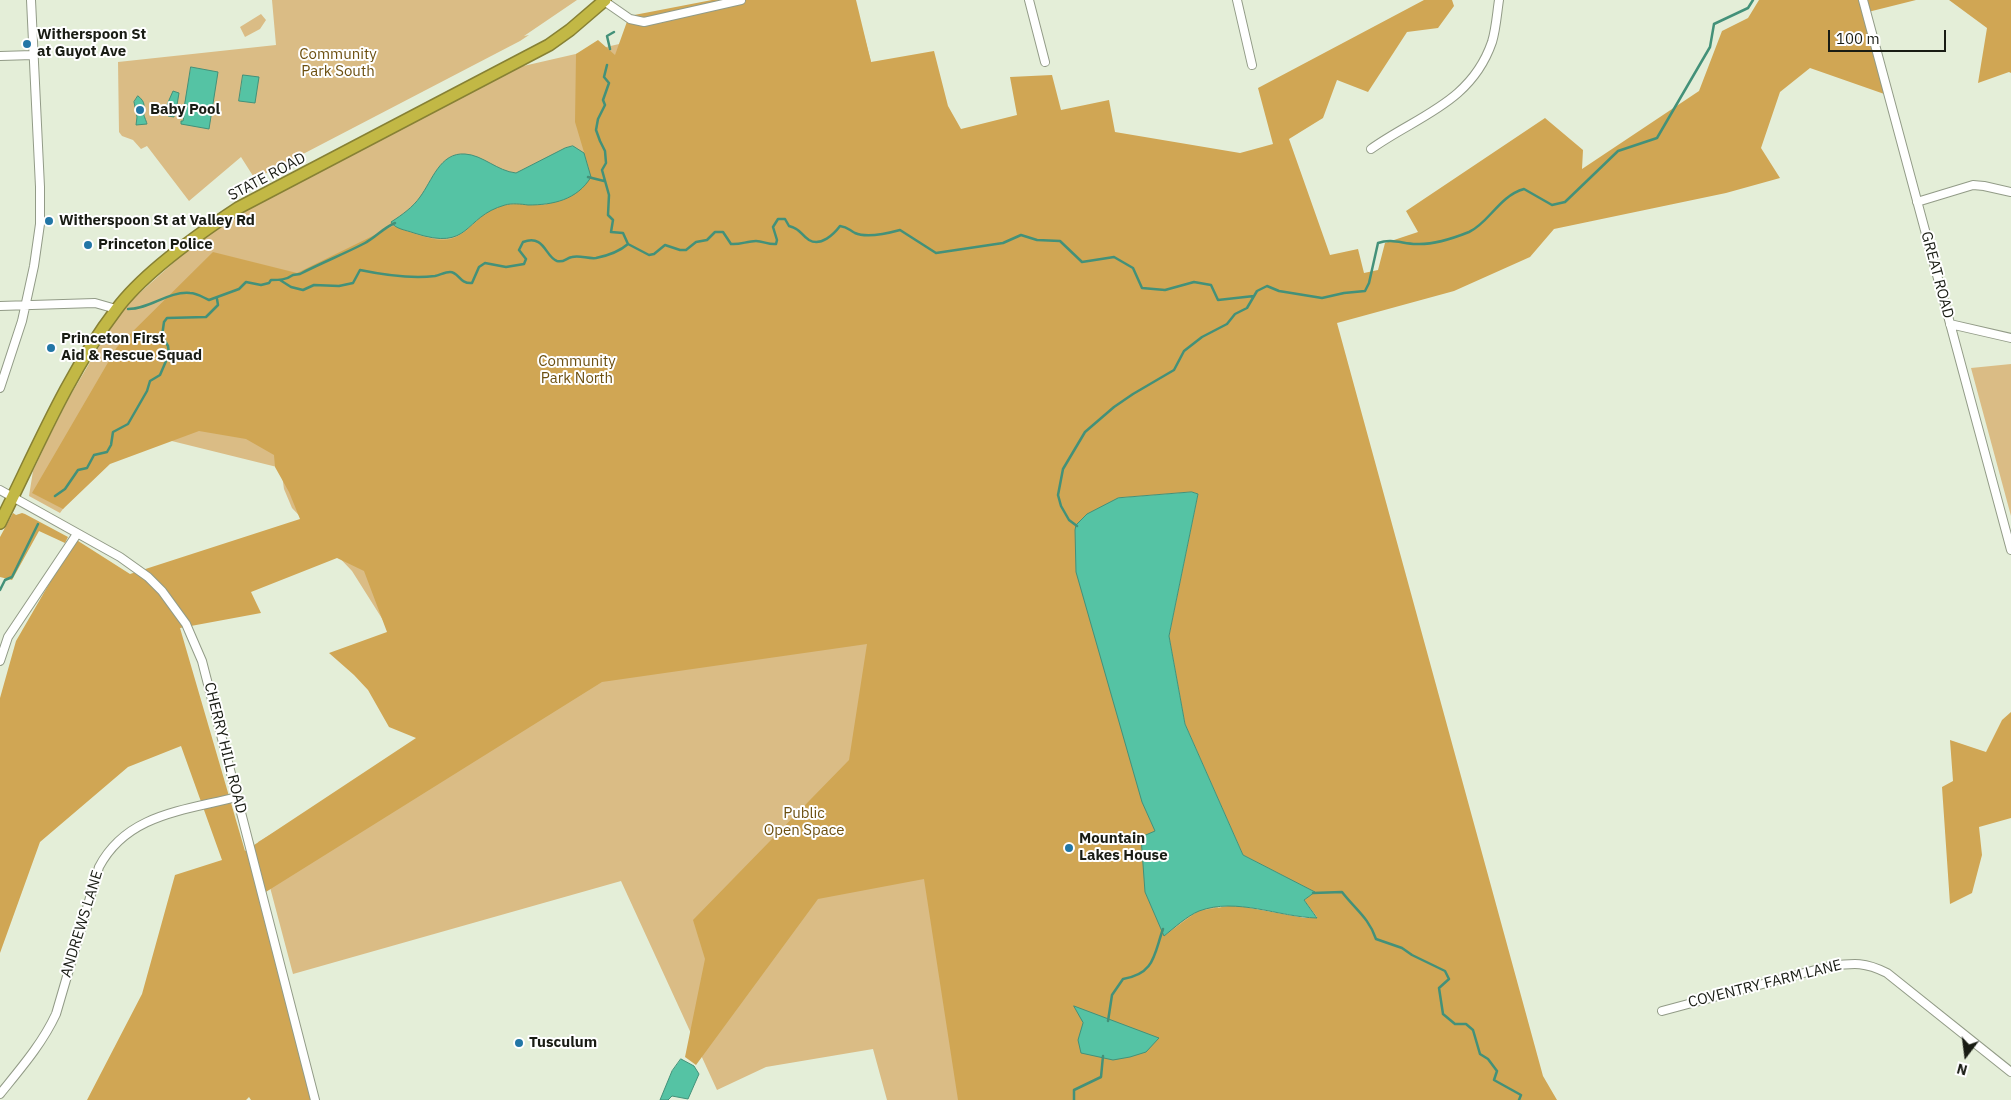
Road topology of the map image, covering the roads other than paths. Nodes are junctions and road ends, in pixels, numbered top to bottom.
1 (31, 0) edge
2 (604, 0) edge
3 (742, 0) edge
4 (1029, 0) edge
5 (1237, 0) edge
6 (1499, 0) edge
7 (1862, 0) edge
8 (33, 55) junction
9 (0, 56) edge
10 (1045, 62) dead end
11 (1252, 65) dead end
12 (1371, 149) dead end
13 (2011, 192) edge
14 (1917, 202) junction
15 (26, 305) junction
16 (0, 306) edge
17 (116, 309) junction
18 (1950, 324) junction
19 (2011, 338) edge
20 (0, 387) edge
21 (0, 490) edge
22 (13, 498) junction
23 (0, 523) edge
24 (77, 534) junction
25 (2011, 550) edge
26 (0, 661) edge
27 (237, 797) junction
28 (1662, 1011) dead end
29 (2011, 1072) edge
30 (0, 1094) edge
31 (315, 1100) edge

1 - 8 street
2 - 3 street
2 - 17 highway, STATE ROAD
4 - 10 street
5 - 11 street
6 - 12 street
7 - 14 street, GREAT ROAD
8 - 9 street
8 - 15 street
13 - 14 street
14 - 18 street, GREAT ROAD
15 - 16 street
15 - 17 street
15 - 20 street
17 - 22 highway, STATE ROAD
18 - 19 street
18 - 25 street, GREAT ROAD
21 - 22 street, CHERRY HILL ROAD
22 - 23 highway, STATE ROAD
22 - 24 street, CHERRY HILL ROAD
24 - 26 street
24 - 27 street, CHERRY HILL ROAD
27 - 30 street, ANDREWS LANE
27 - 31 street, CHERRY HILL ROAD
28 - 29 street, COVENTRY FARM LANE

